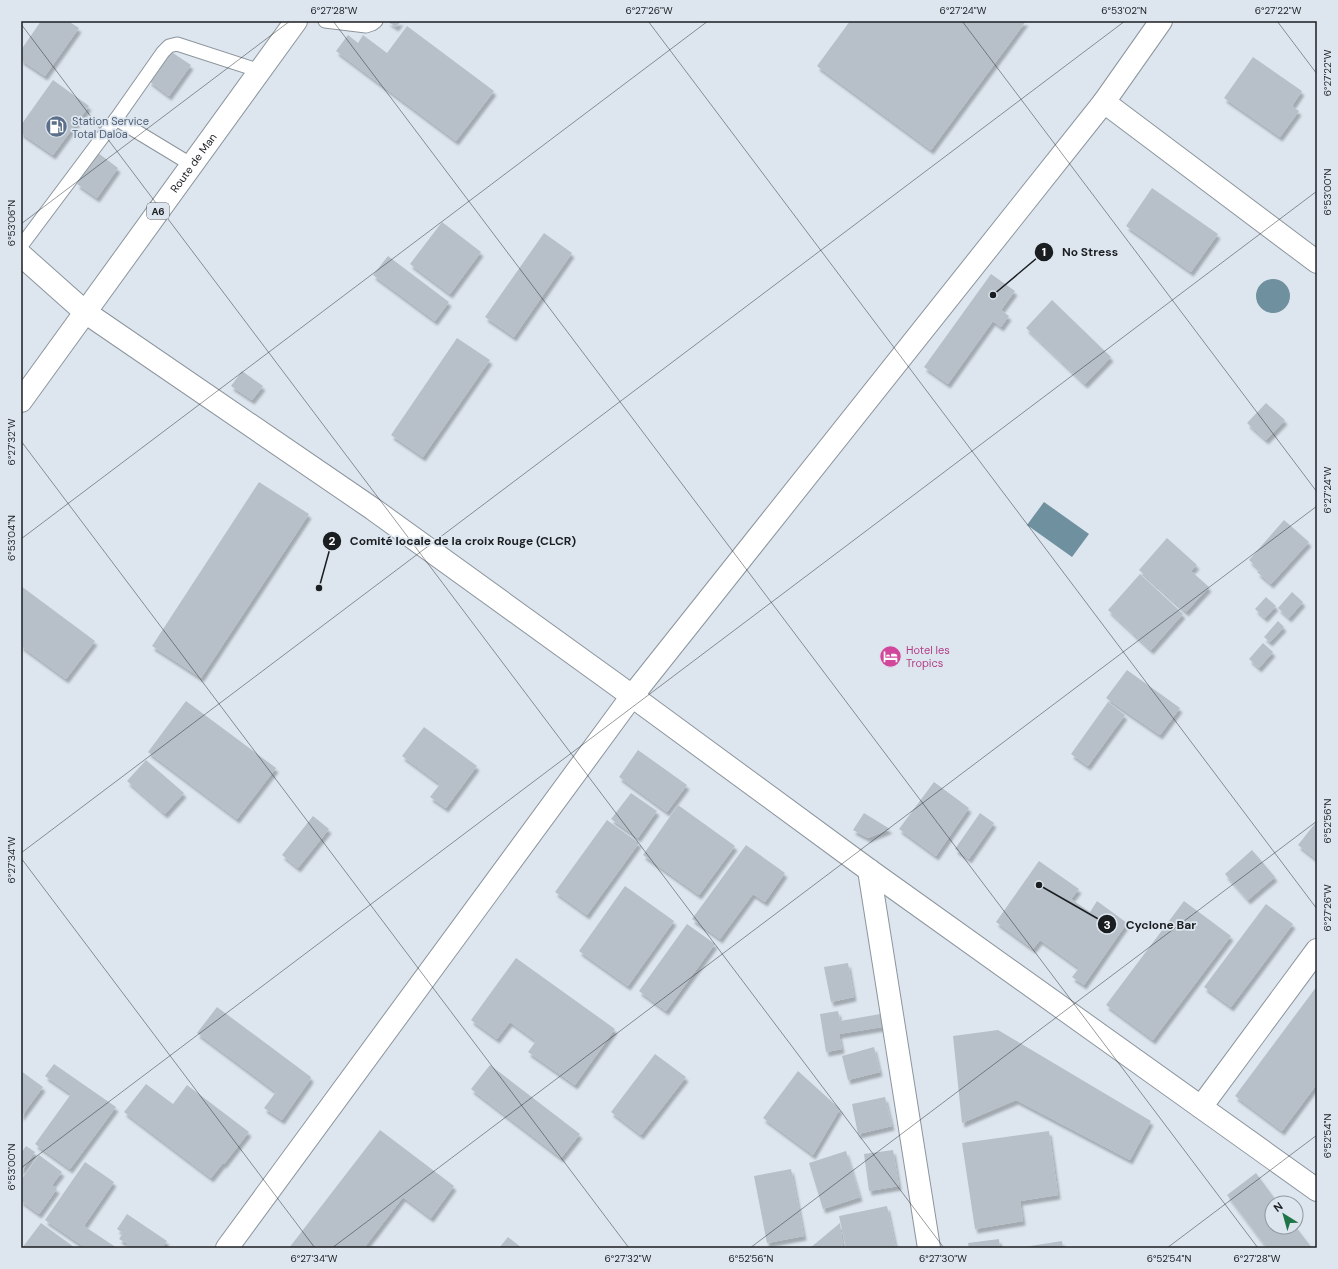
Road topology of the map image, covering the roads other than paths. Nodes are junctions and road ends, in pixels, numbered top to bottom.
1 (296, 21) edge
2 (325, 21) edge
3 (376, 21) edge
4 (1161, 21) edge
5 (260, 71) junction
6 (1104, 102) junction
7 (116, 120) junction
8 (192, 165) junction
9 (21, 246) edge
10 (21, 255) edge
11 (1317, 262) edge
12 (85, 312) junction
13 (21, 401) edge
14 (632, 696) junction
15 (868, 870) junction
16 (1317, 950) edge
17 (1201, 1107) junction
18 (1317, 1190) edge
19 (227, 1248) edge
20 (929, 1248) edge

1 - 5 main road, Route de Man / A6
2 - 3 lane
4 - 6 main road
5 - 7 lane
5 - 8 main road, Route de Man / A6
6 - 11 main road
6 - 14 main road
7 - 8 lane
7 - 9 lane
8 - 12 main road, Route de Man / A6
10 - 12 main road
12 - 13 main road, Route de Man / A6
12 - 14 main road
14 - 15 main road
14 - 19 main road
15 - 17 main road
15 - 20 main road
16 - 17 main road
17 - 18 main road

